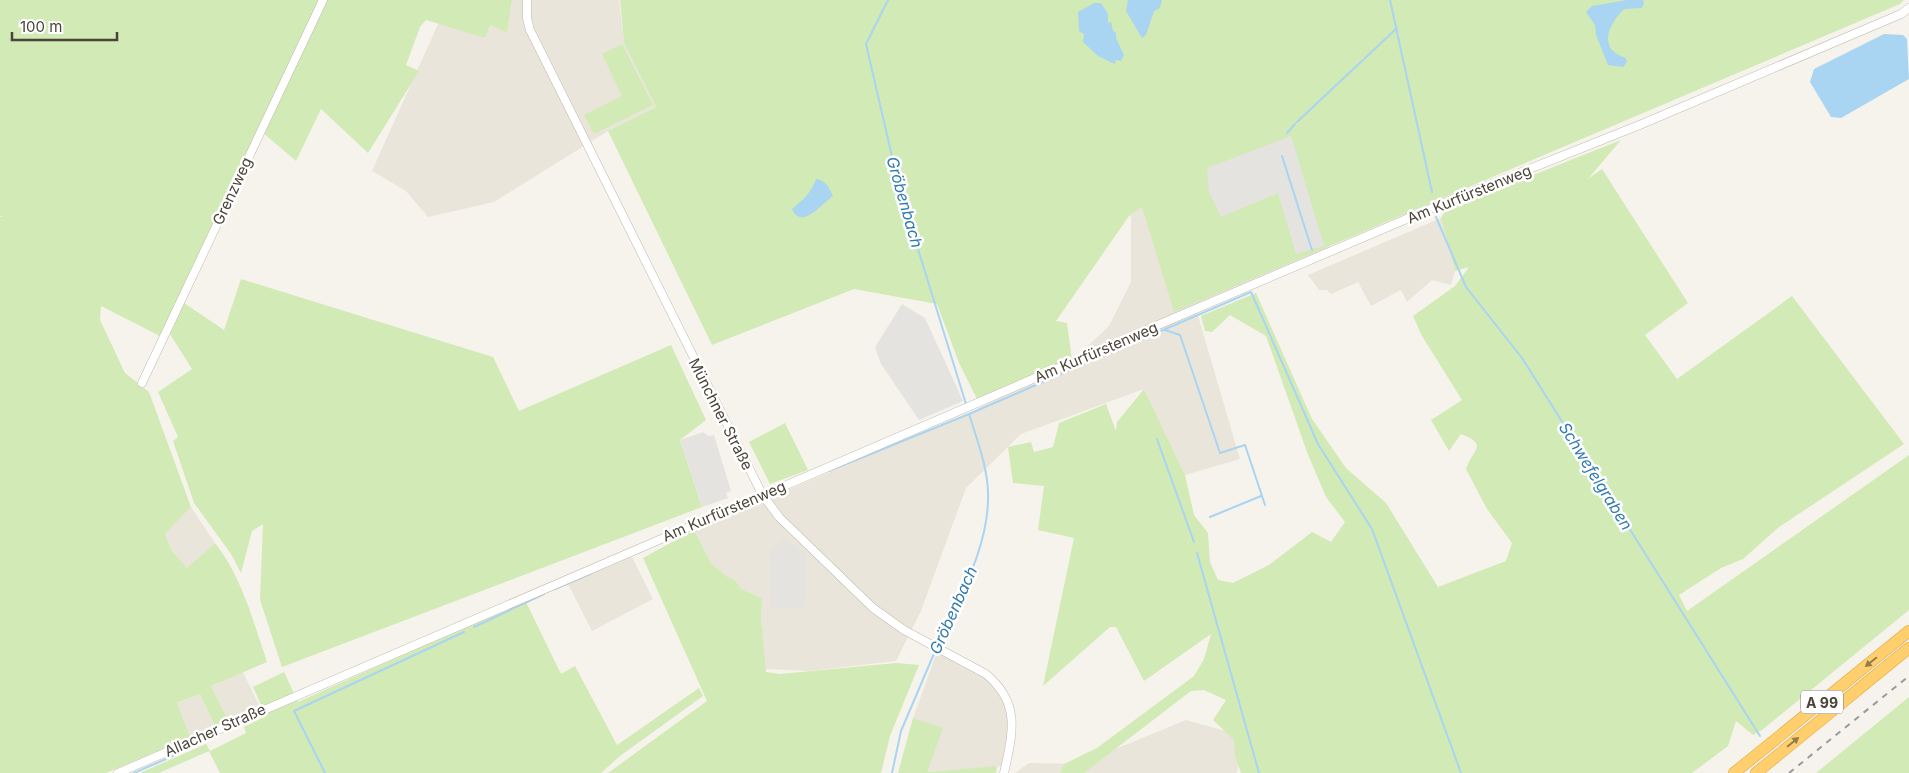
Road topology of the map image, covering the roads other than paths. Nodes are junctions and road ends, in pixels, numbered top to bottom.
1 (323, 0) edge
2 (527, 0) edge
3 (1909, 8) edge
4 (142, 383) dead end
5 (765, 493) junction
6 (1909, 631) edge
7 (1909, 648) edge
8 (285, 700) joint
9 (118, 773) edge
10 (1004, 773) edge
11 (1734, 773) edge
12 (1756, 773) edge

1 - 4 street, Grenzweg
2 - 5 street, Münchner Straße
3 - 5 street, Am Kurfürstenweg
5 - 8 street, Am Kurfürstenweg
5 - 10 street, Münchner Straße
6 -> 11 highway, A 99
12 -> 7 highway, A 99
8 - 9 street, Allacher Straße

